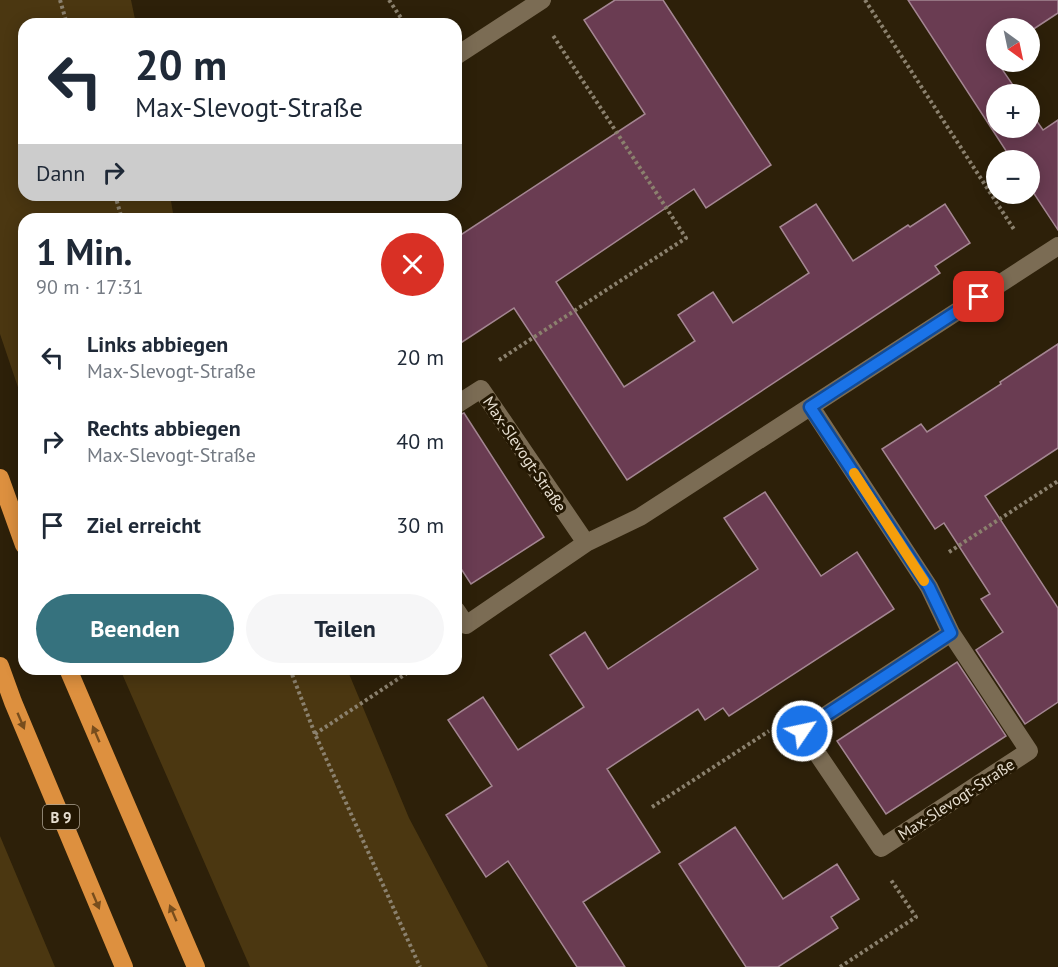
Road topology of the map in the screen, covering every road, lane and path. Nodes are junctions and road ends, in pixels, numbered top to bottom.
1 (60, 0) edge
2 (389, 0) edge
3 (865, 0) edge
4 (538, 3) edge
5 (65, 18) edge
6 (401, 18) edge
7 (462, 52) edge
8 (1058, 246) edge
9 (1035, 261) junction
10 (481, 389) junction
11 (462, 401) edge
12 (810, 407) junction
13 (0, 478) edge
14 (1058, 481) edge
15 (18, 528) edge
16 (586, 543) junction
17 (918, 572) junction
18 (462, 618) edge
19 (951, 633) junction
20 (0, 666) edge
21 (71, 675) edge
22 (292, 675) edge
23 (404, 675) edge
24 (802, 731) junction
25 (315, 734) junction
26 (652, 807) dead end
27 (881, 848) junction
28 (124, 967) edge
29 (196, 967) edge
30 (420, 967) edge
31 (840, 967) edge

1 - 5 path
2 - 6 path
3 - 9 path
4 - 7 street
4 - 10 path
8 - 9 street
9 - 12 street
10 - 11 street, Max-Slevogt-Straße
10 - 16 street, Max-Slevogt-Straße
12 - 16 street
12 - 17 street, Max-Slevogt-Straße
13 - 15 highway
14 - 17 path
16 - 18 street
17 - 19 street, Max-Slevogt-Straße
19 - 24 street
19 - 27 street, Max-Slevogt-Straße
20 -> 28 highway, B 9
29 -> 21 highway
22 - 25 path
23 - 25 path
24 - 26 path
24 - 27 street, Max-Slevogt-Straße
25 - 30 path
27 - 31 path

